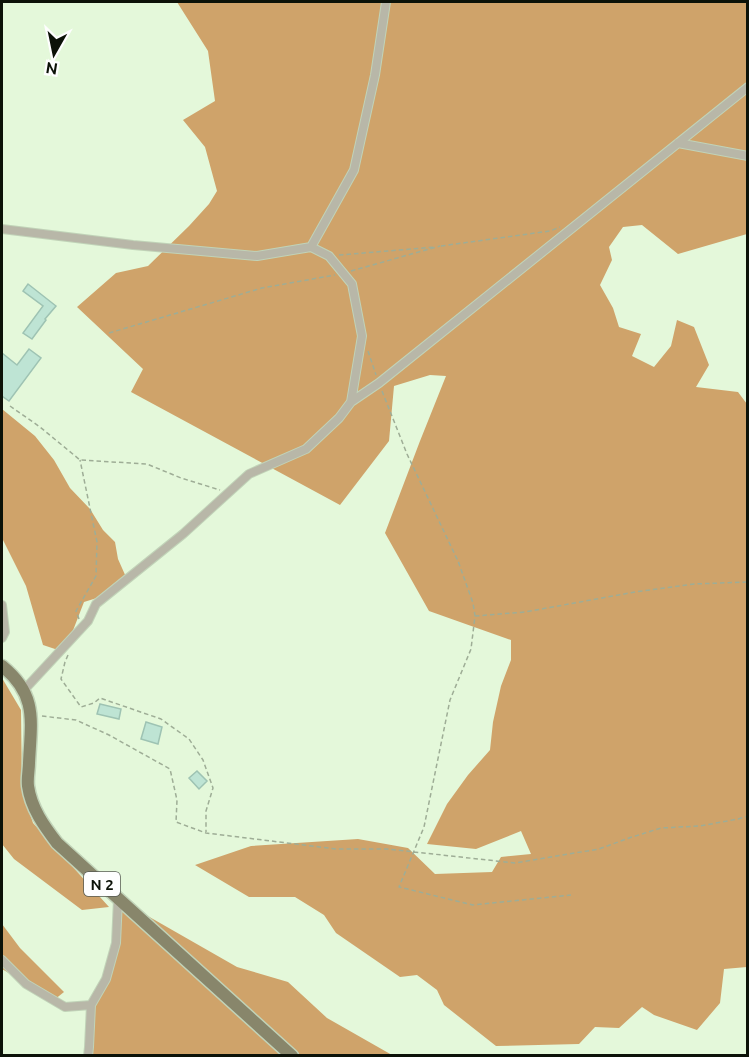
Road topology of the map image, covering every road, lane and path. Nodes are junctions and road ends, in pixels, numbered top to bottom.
1 (386, 2) edge
2 (747, 87) edge
3 (678, 143) junction
4 (747, 156) edge
5 (567, 224) dead end
6 (2, 228) edge
7 (440, 246) junction
8 (311, 247) junction
9 (329, 256) junction
10 (343, 273) junction
11 (110, 333) dead end
12 (362, 336) junction
13 (379, 383) junction
14 (351, 402) junction
15 (10, 406) dead end
16 (80, 460) junction
17 (230, 493) junction
18 (747, 582) edge
19 (2, 604) edge
20 (474, 616) junction
21 (82, 627) junction
22 (2, 638) edge
23 (69, 653) dead end
24 (2, 666) edge
25 (24, 690) junction
26 (32, 714) junction
27 (747, 816) edge
28 (206, 833) junction
29 (414, 851) junction
30 (571, 895) dead end
31 (118, 898) junction
32 (2, 960) edge
33 (91, 1005) junction
34 (87, 1056) edge
35 (292, 1056) edge

1 - 8 street
2 - 3 street
3 - 4 street
3 - 13 street
5 - 7 path
6 - 8 street
7 - 9 path
7 - 10 path
8 - 9 street
9 - 10 street
10 - 11 path
10 - 12 street
12 - 13 path
12 - 14 street
13 - 14 street
13 - 20 path
14 - 17 street
15 - 16 path
16 - 17 path
16 - 21 path
17 - 21 street
18 - 20 path
19 - 22 street
20 - 29 path
21 - 25 street
23 - 28 path
24 - 25 main road, N 2
25 - 26 main road, N 2
26 - 28 path
26 - 31 main road, N 2
27 - 29 path
28 - 29 path
29 - 30 path
31 - 33 street
31 - 35 main road, N 2
32 - 33 street
33 - 34 street

